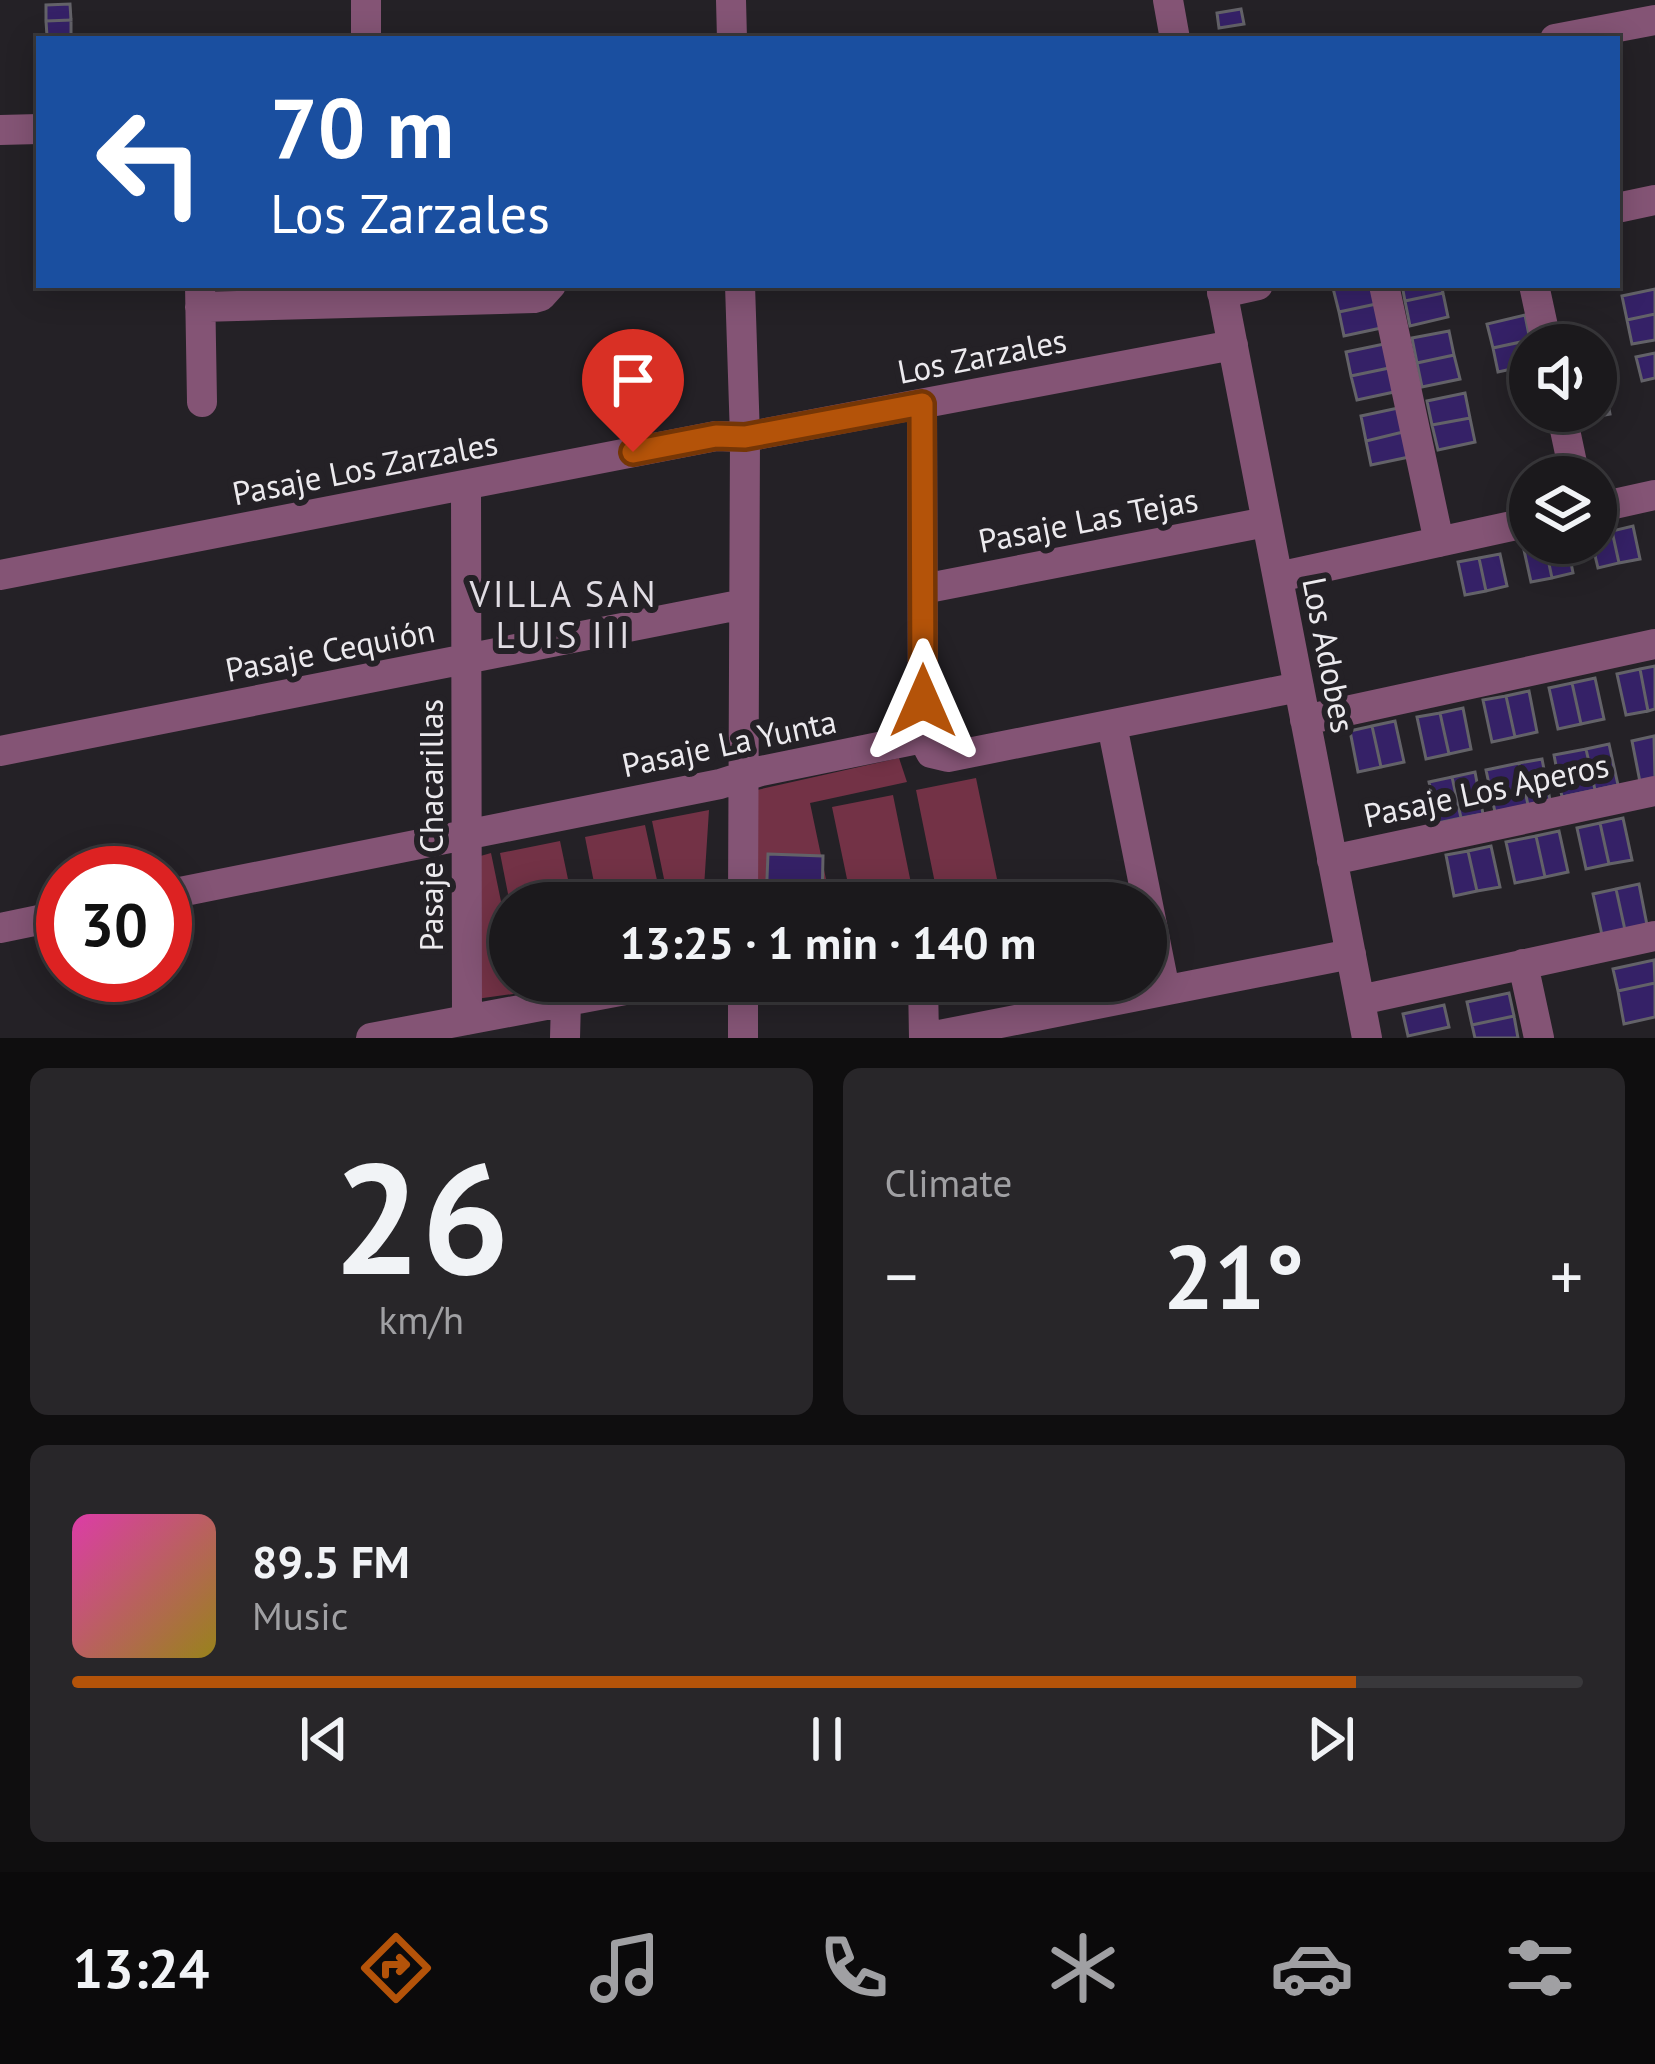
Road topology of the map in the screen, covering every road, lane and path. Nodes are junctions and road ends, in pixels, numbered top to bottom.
1 (366, 0) edge
2 (731, 0) edge
3 (1168, 0) edge
4 (1650, 0) edge
5 (1654, 20) edge
6 (366, 36) edge
7 (732, 36) edge
8 (1174, 36) edge
9 (1571, 36) edge
10 (36, 129) edge
11 (0, 130) edge
12 (1655, 200) edge
13 (1620, 207) edge
14 (549, 288) edge
15 (740, 288) edge
16 (1385, 288) edge
17 (1535, 288) edge
18 (1221, 289) edge
19 (200, 296) edge
20 (1542, 324) edge
21 (1232, 345) junction
22 (202, 402) dead end
23 (922, 404) junction
24 (745, 437) junction
25 (466, 485) junction
26 (1655, 496) edge
27 (1617, 504) edge
28 (1267, 522) junction
29 (1509, 527) edge
30 (1439, 542) junction
31 (0, 575) edge
32 (1278, 577) junction
33 (922, 589) junction
34 (744, 604) junction
35 (1655, 644) edge
36 (467, 659) junction
37 (1299, 687) junction
38 (1305, 720) junction
39 (1112, 725) junction
40 (923, 738) junction
41 (0, 752) edge
42 (743, 776) junction
43 (1655, 791) edge
44 (467, 835) junction
45 (1333, 860) junction
46 (743, 882) edge
47 (1144, 882) edge
48 (192, 890) edge
49 (36, 921) edge
50 (0, 928) edge
51 (1655, 936) edge
52 (1351, 954) junction
53 (1523, 964) junction
54 (1167, 990) edge
55 (1360, 1000) junction
56 (561, 1002) edge
57 (566, 1002) edge
58 (743, 1002) edge
59 (923, 1002) edge
60 (1106, 1002) edge
61 (467, 1020) junction
62 (385, 1037) edge
63 (566, 1038) edge
64 (743, 1038) edge
65 (924, 1038) edge
66 (1367, 1038) edge
67 (1539, 1038) edge

1 - 6 street
2 - 7 street
3 - 8 street
4 - 5 street
5 - 9 street
10 - 11 street
12 - 13 street
14 - 19 street
15 - 24 street
16 - 30 street
17 - 20 street
18 - 21 street, Los Adobes
19 - 22 street
21 - 23 street, Los Zarzales
21 - 28 street, Los Adobes
23 - 24 street, Los Zarzales
23 - 33 street
24 - 25 street, Pasaje Los Zarzales
24 - 34 street
25 - 31 street, Pasaje Los Zarzales
25 - 36 street, Pasaje Chacarillas
26 - 27 street
28 - 32 street, Los Adobes
28 - 33 street, Pasaje Las Tejas
29 - 30 street
30 - 32 street
32 - 37 street, Los Adobes
33 - 40 street
34 - 36 street, Pasaje Cequión
34 - 42 street
35 - 38 street
36 - 41 street, Pasaje Cequión
36 - 44 street, Pasaje Chacarillas
37 - 38 street, Los Adobes
37 - 39 street, Pasaje La Yunta
38 - 45 street, Los Adobes
39 - 40 street, Pasaje La Yunta
39 - 47 street
40 - 42 street, Pasaje La Yunta
42 - 44 street, Pasaje La Yunta
42 - 46 street
43 - 45 street, Pasaje Los Aperos
44 - 48 street, Pasaje La Yunta
44 - 61 street, Pasaje Chacarillas
45 - 52 street, Los Adobes
49 - 50 street
51 - 53 street
52 - 54 street
52 - 55 street, Los Adobes
53 - 55 street
53 - 67 street
55 - 66 street, Los Adobes
56 - 61 street
57 - 63 street
58 - 64 street
59 - 65 street
60 - 65 street
61 - 62 street

